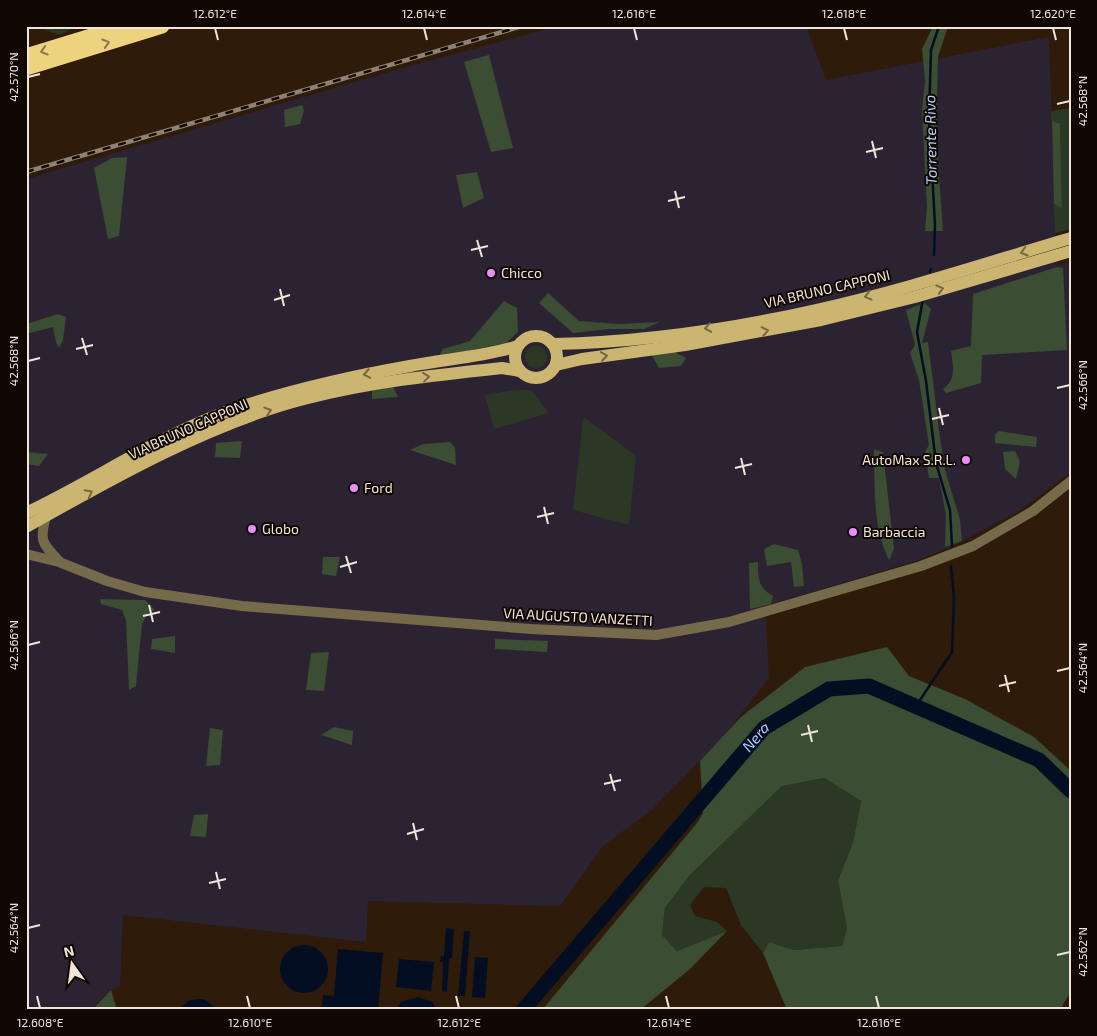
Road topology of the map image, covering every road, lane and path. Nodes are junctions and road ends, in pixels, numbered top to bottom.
1 (124, 26) edge
2 (162, 26) edge
3 (26, 56) edge
4 (26, 68) edge
5 (1071, 238) edge
6 (1071, 251) edge
7 (554, 344) junction
8 (518, 346) junction
9 (556, 365) junction
10 (520, 371) junction
11 (1071, 481) edge
12 (26, 513) edge
13 (46, 516) junction
14 (26, 527) edge
15 (26, 554) edge
16 (59, 562) junction

1 -> 3 highway
4 -> 2 highway
5 -> 7 main road, VIA BRUNO CAPPONI
9 -> 6 main road, VIA BRUNO CAPPONI
7 - 8 main road, VIA BRUNO CAPPONI
7 - 9 main road
8 - 10 main road
8 -> 12 main road, VIA BRUNO CAPPONI
9 - 10 main road, VIA BRUNO CAPPONI
13 -> 10 main road, VIA BRUNO CAPPONI
11 - 16 street, VIA AUGUSTO VANZETTI
13 - 14 main road, VIA BRUNO CAPPONI
13 - 16 street, VIA AUGUSTO VANZETTI
15 - 16 street, VIA AUGUSTO VANZETTI

